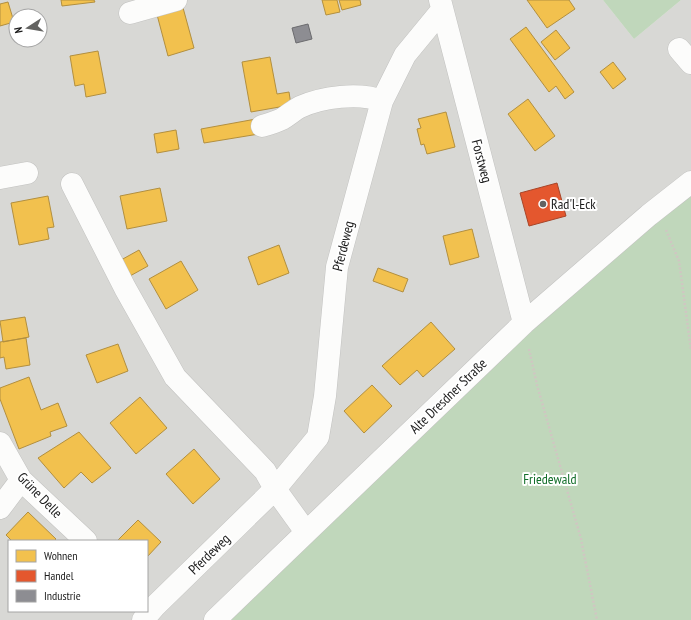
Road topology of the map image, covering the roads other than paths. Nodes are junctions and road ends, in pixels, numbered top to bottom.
1 (176, 0) edge
2 (441, 5) edge
3 (130, 13) dead end
4 (382, 101) junction
5 (262, 126) dead end
6 (27, 174) dead end
7 (0, 178) edge
8 (691, 182) edge
9 (72, 184) dead end
10 (524, 323) junction
11 (0, 443) edge
12 (21, 480) junction
13 (275, 489) junction
14 (0, 508) edge
15 (306, 532) junction
16 (85, 540) edge
17 (153, 611) edge
18 (215, 620) edge

1 - 3 street
2 - 4 street, Pferdeweg
2 - 10 street, Forstweg
4 - 5 street
4 - 13 street, Pferdeweg
6 - 7 street
8 - 10 street, Alte Dresdner Straße
9 - 13 street
10 - 15 street, Alte Dresdner Straße
11 - 12 street, Grüne Delle
12 - 14 street
12 - 16 street, Grüne Delle
13 - 15 street
13 - 17 street, Pferdeweg
15 - 18 street, Alte Dresdner Straße

